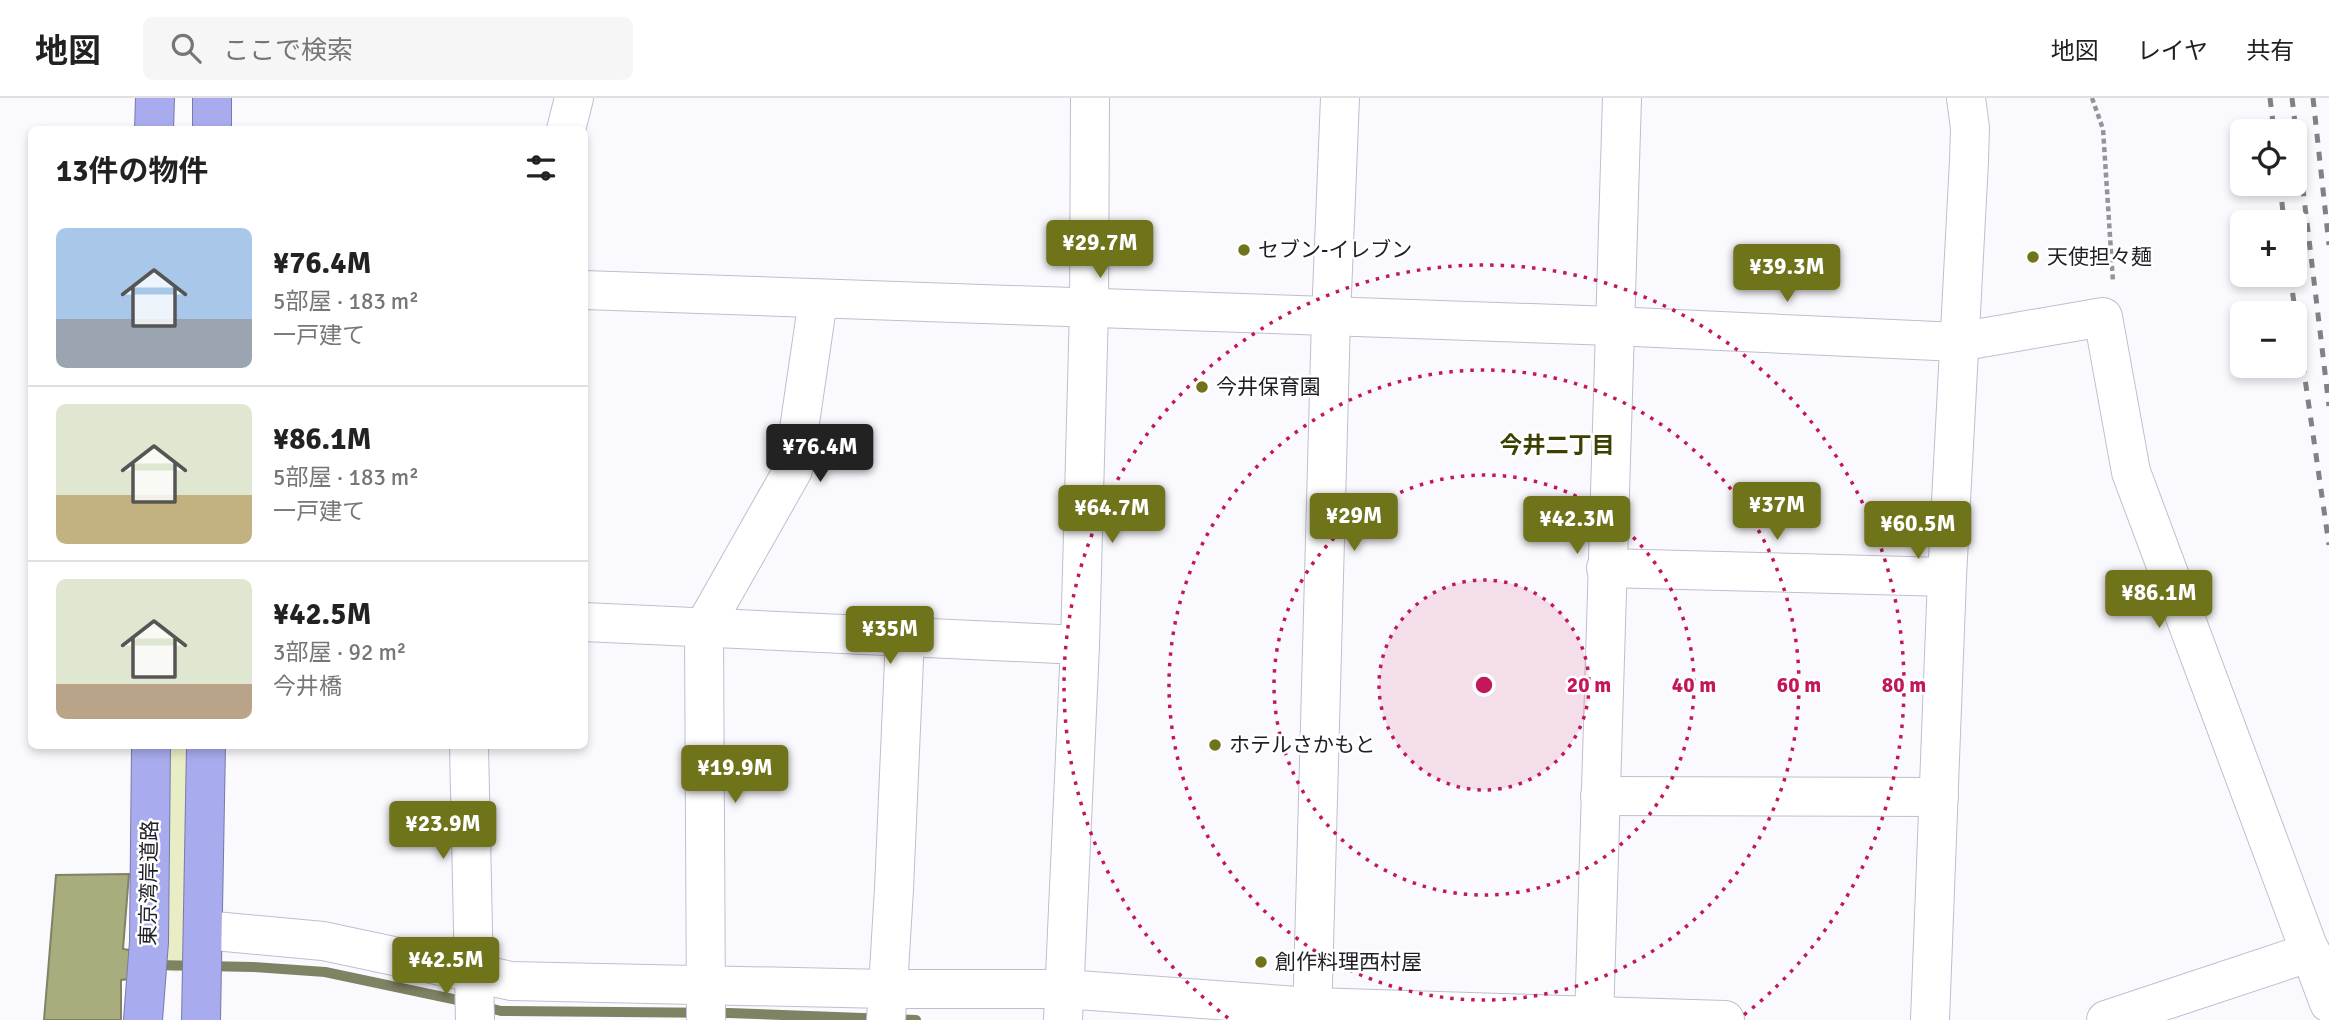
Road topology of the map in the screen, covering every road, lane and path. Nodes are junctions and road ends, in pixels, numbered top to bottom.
1 (155, 98) edge
2 (212, 98) edge
3 (574, 98) edge
4 (1090, 98) edge
5 (1340, 98) edge
6 (1622, 98) edge
7 (1966, 98) edge
8 (2092, 98) edge
9 (154, 126) edge
10 (212, 126) edge
11 (567, 126) edge
12 (588, 290) edge
13 (818, 300) junction
14 (1089, 309) junction
15 (2103, 317) junction
16 (1331, 318) junction
17 (1613, 326) junction
18 (1958, 342) junction
19 (1606, 568) junction
20 (1947, 577) junction
21 (588, 622) edge
22 (704, 627) junction
23 (905, 637) junction
24 (1080, 645) junction
25 (151, 749) edge
26 (206, 749) edge
27 (469, 749) edge
28 (1600, 796) junction
29 (1939, 797) junction
30 (204, 930) junction
31 (2311, 952) junction
32 (464, 971) junction
33 (706, 1002) edge
34 (2329, 1003) edge
35 (886, 1004) edge
36 (1063, 1005) edge
37 (1312, 1013) edge
38 (464, 1016) edge
39 (1594, 1018) edge
40 (143, 1020) edge
41 (201, 1020) edge
42 (1725, 1020) edge
43 (1930, 1020) edge
44 (2106, 1020) edge

1 - 9 highway
2 - 10 highway
3 - 11 street
4 - 14 street
5 - 16 street
6 - 17 street
7 - 18 street
8 - 15 path
12 - 13 street
13 - 14 street
13 - 22 street
14 - 16 street
14 - 24 street
15 - 18 street
15 - 31 street
16 - 17 street
16 - 37 street
17 - 18 street
17 - 19 street
18 - 20 street
19 - 20 street
19 - 28 street
20 - 29 street
21 - 22 street
22 - 23 street
22 - 33 street
23 - 24 street
23 - 35 street
24 - 36 street
25 - 40 highway, 東京湾岸道路
26 - 30 highway
27 - 32 street
28 - 29 street
28 - 39 street
29 - 43 street
30 - 32 street
30 - 41 highway
31 - 34 street
31 - 44 street
32 - 33 street
32 - 38 street
33 - 35 street
35 - 36 street
36 - 37 street
37 - 39 street
39 - 42 street

